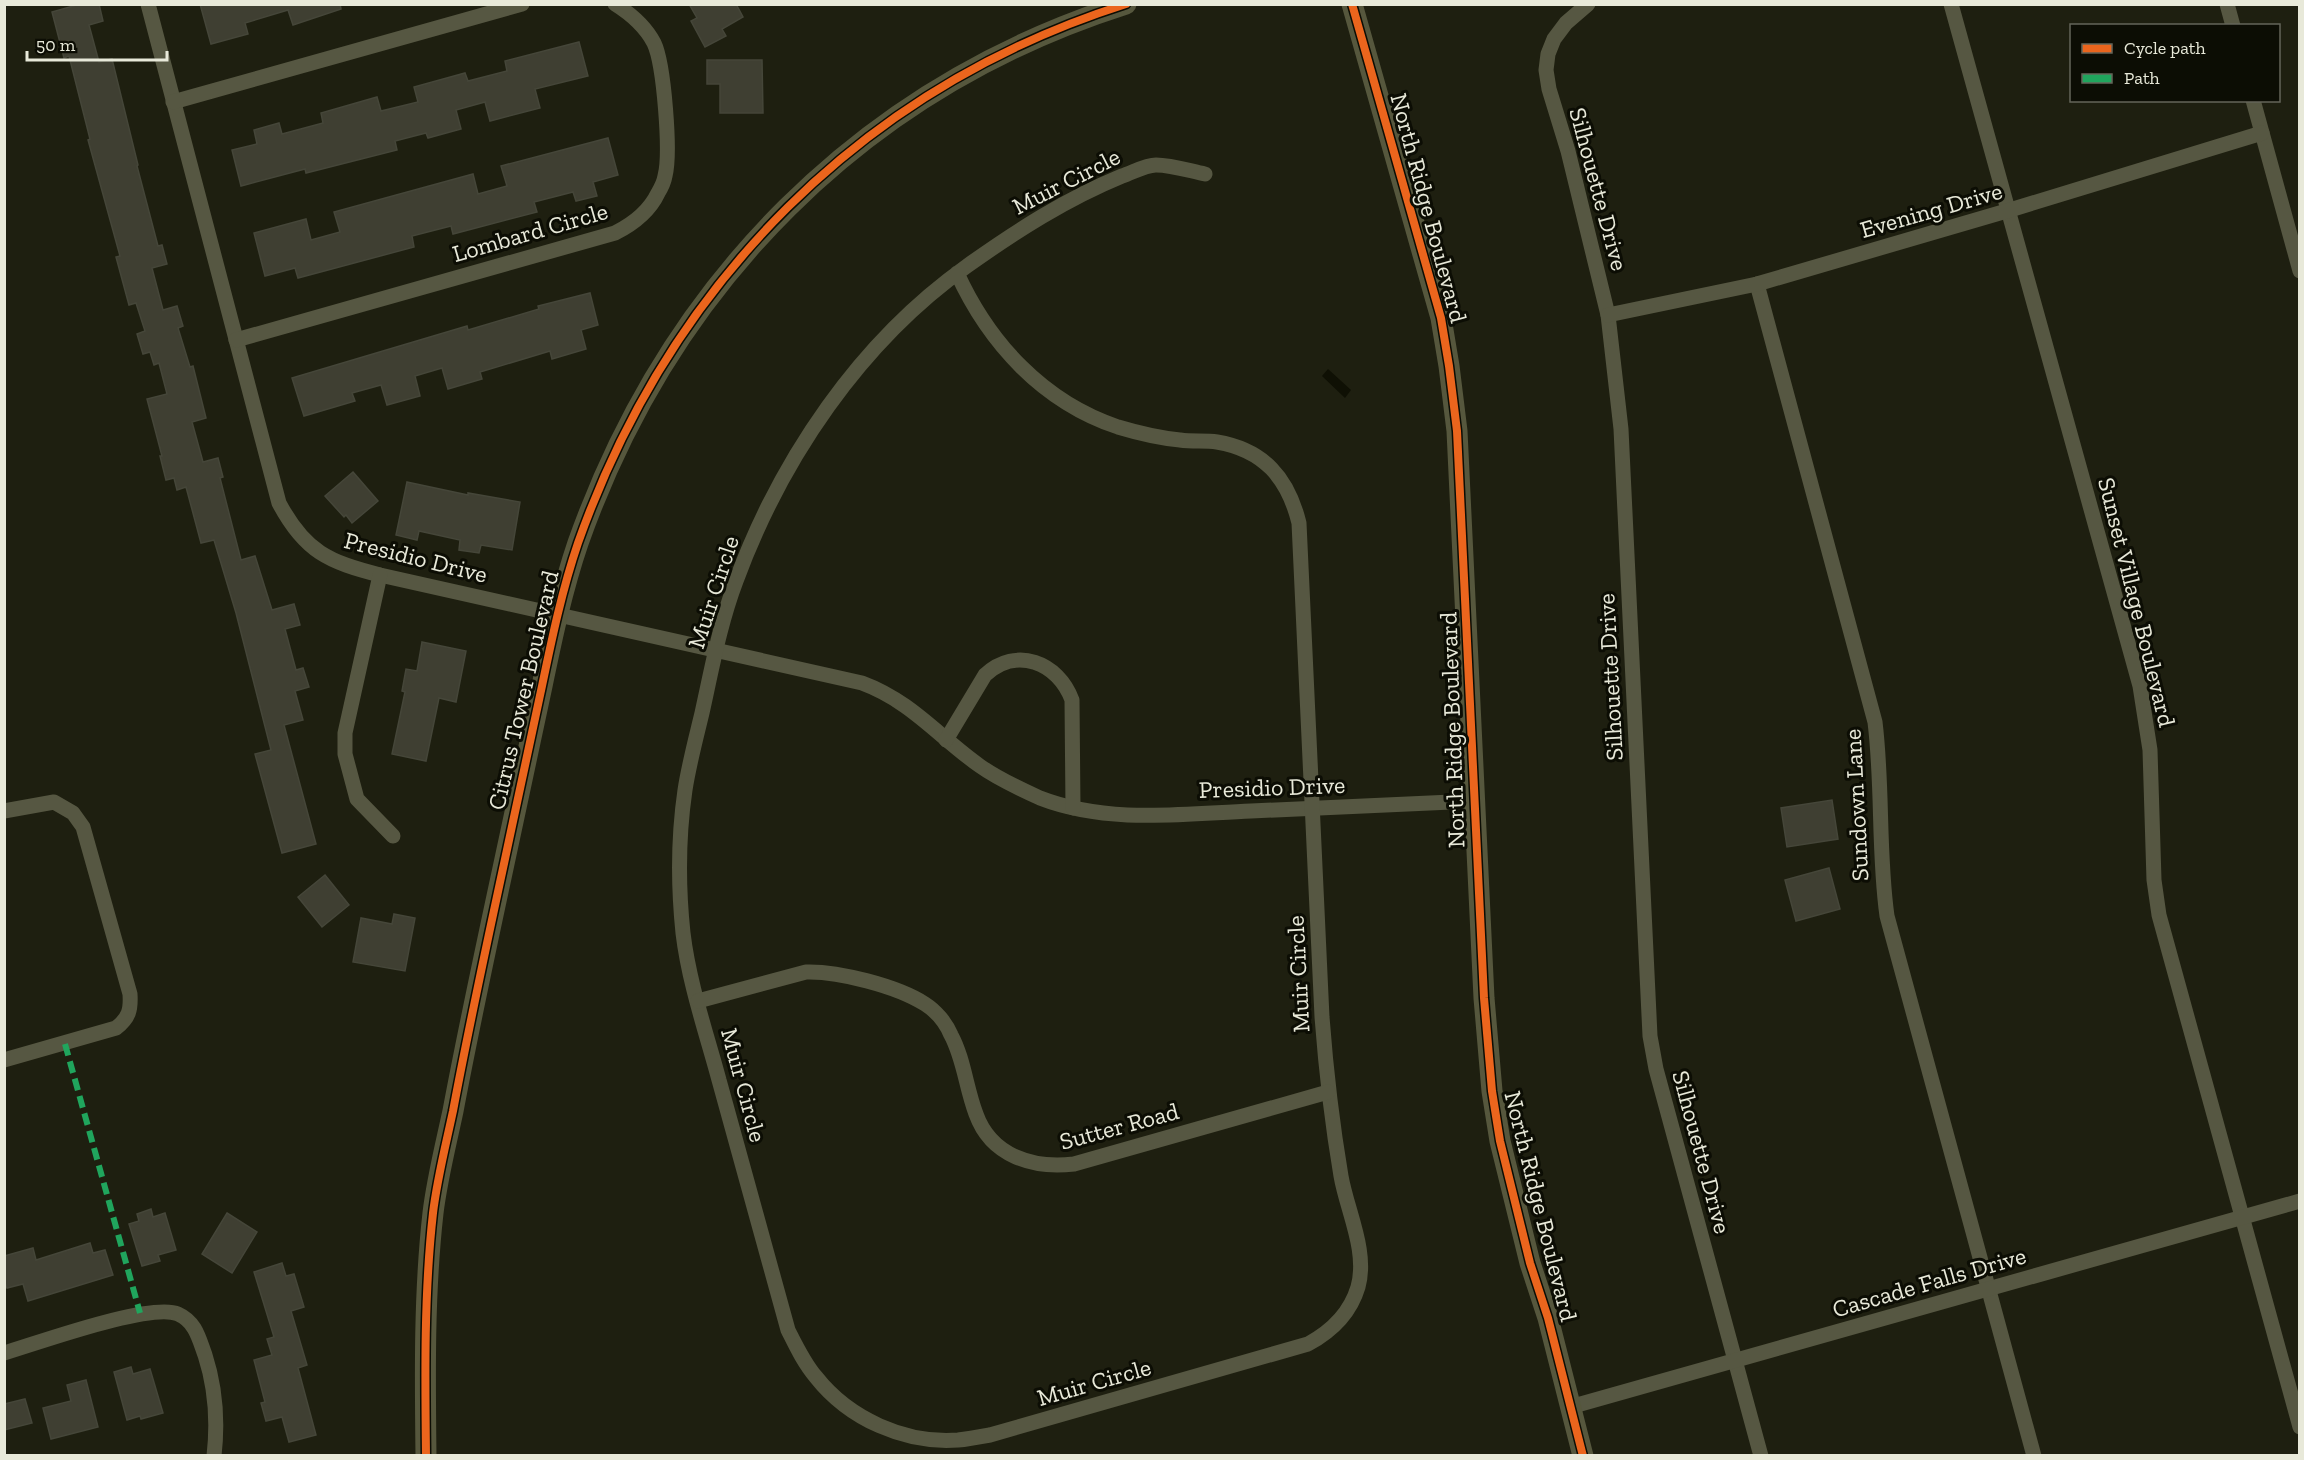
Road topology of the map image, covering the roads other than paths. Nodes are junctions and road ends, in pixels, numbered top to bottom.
1 (148, 4) edge
2 (522, 4) edge
3 (615, 4) edge
4 (1126, 4) edge
5 (1352, 4) edge
6 (1588, 4) edge
7 (1951, 4) edge
8 (2227, 4) edge
9 (2232, 24) edge
10 (173, 102) junction
11 (2254, 102) edge
12 (2262, 132) junction
13 (1205, 174) dead end
14 (2010, 210) junction
15 (2300, 271) edge
16 (957, 273) junction
17 (1757, 284) junction
18 (1608, 315) junction
19 (236, 340) junction
20 (380, 575) junction
21 (558, 614) junction
22 (716, 650) junction
23 (946, 740) junction
24 (1474, 801) junction
25 (1073, 808) junction
26 (1312, 808) junction
27 (4, 812) edge
28 (393, 836) dead end
29 (698, 1002) junction
30 (4, 1060) edge
31 (1328, 1092) junction
32 (2300, 1201) edge
33 (2241, 1218) junction
34 (1989, 1289) junction
35 (4, 1353) edge
36 (1736, 1361) junction
37 (1570, 1407) junction
38 (2300, 1427) edge
39 (214, 1455) edge
40 (426, 1455) edge
41 (1583, 1455) edge
42 (1761, 1455) edge
43 (2034, 1455) edge

1 - 10 street, Presidio Drive
2 - 10 street
3 - 19 street, Lombard Circle
4 - 21 main road, Citrus Tower Boulevard
5 - 24 main road, North Ridge Boulevard
6 - 18 street, Silhouette Drive
7 - 14 street, Sunset Village Boulevard
8 - 9 street
10 - 19 street, Presidio Drive
11 - 12 street
12 - 14 street, Evening Drive
12 - 15 street
13 - 16 street, Muir Circle
14 - 17 street, Evening Drive
14 - 33 street, Sunset Village Boulevard
16 - 22 street, Muir Circle
16 - 26 street, Muir Circle
17 - 18 street, Evening Drive
17 - 34 street, Sundown Lane
18 - 36 street, Silhouette Drive
19 - 20 street, Presidio Drive
20 - 21 street, Presidio Drive
20 - 28 street
21 - 22 street, Presidio Drive
21 - 40 main road, Citrus Tower Boulevard
22 - 23 street, Presidio Drive
22 - 29 street, Muir Circle
23 - 25 street, Presidio Drive
23 - 25 street
24 - 26 street, Presidio Drive
24 - 37 main road, North Ridge Boulevard
25 - 26 street, Presidio Drive
26 - 31 street, Muir Circle
27 - 30 street
29 - 31 street, Sutter Road
29 - 31 street, Muir Circle
32 - 33 street, Cascade Falls Drive
33 - 34 street, Cascade Falls Drive
33 - 38 street, Sunset Village Boulevard
34 - 36 street, Cascade Falls Drive
34 - 43 street, Sundown Lane
35 - 39 street
36 - 37 street, Cascade Falls Drive
36 - 42 street, Silhouette Drive
37 - 41 main road, North Ridge Boulevard

